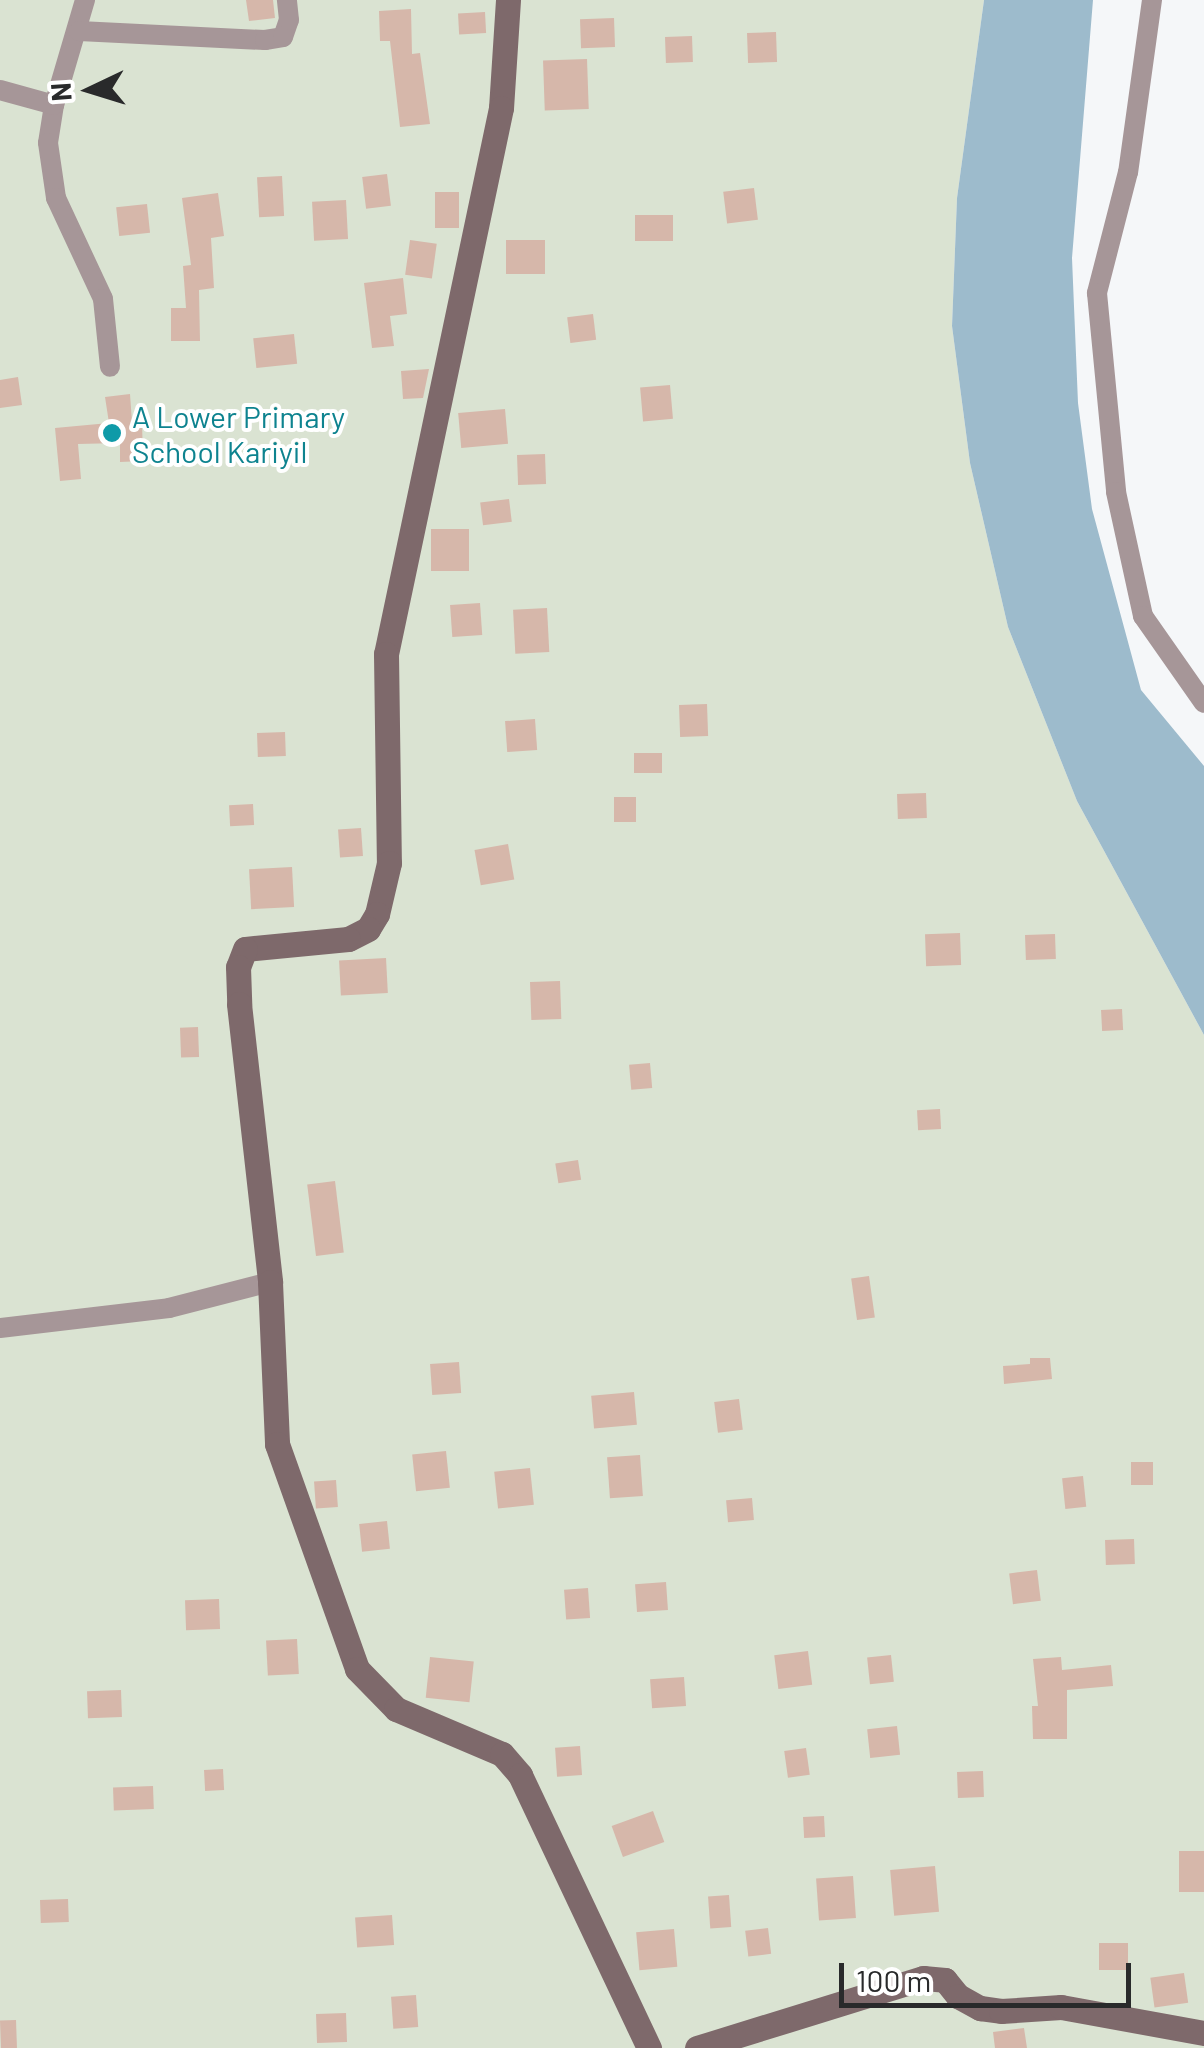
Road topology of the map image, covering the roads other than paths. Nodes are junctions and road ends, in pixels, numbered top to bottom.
1 (84, 0) edge
2 (287, 0) edge
3 (508, 0) edge
4 (1152, 0) edge
5 (78, 31) junction
6 (0, 90) edge
7 (54, 105) junction
8 (110, 367) dead end
9 (1204, 703) edge
10 (270, 1282) junction
11 (0, 1328) edge
12 (1204, 2033) edge
13 (648, 2048) edge
14 (697, 2048) edge

1 - 5 street
2 - 5 street
3 - 10 street
4 - 9 street
5 - 7 street
6 - 7 street
7 - 8 street
10 - 11 street
10 - 13 street
12 - 14 street

